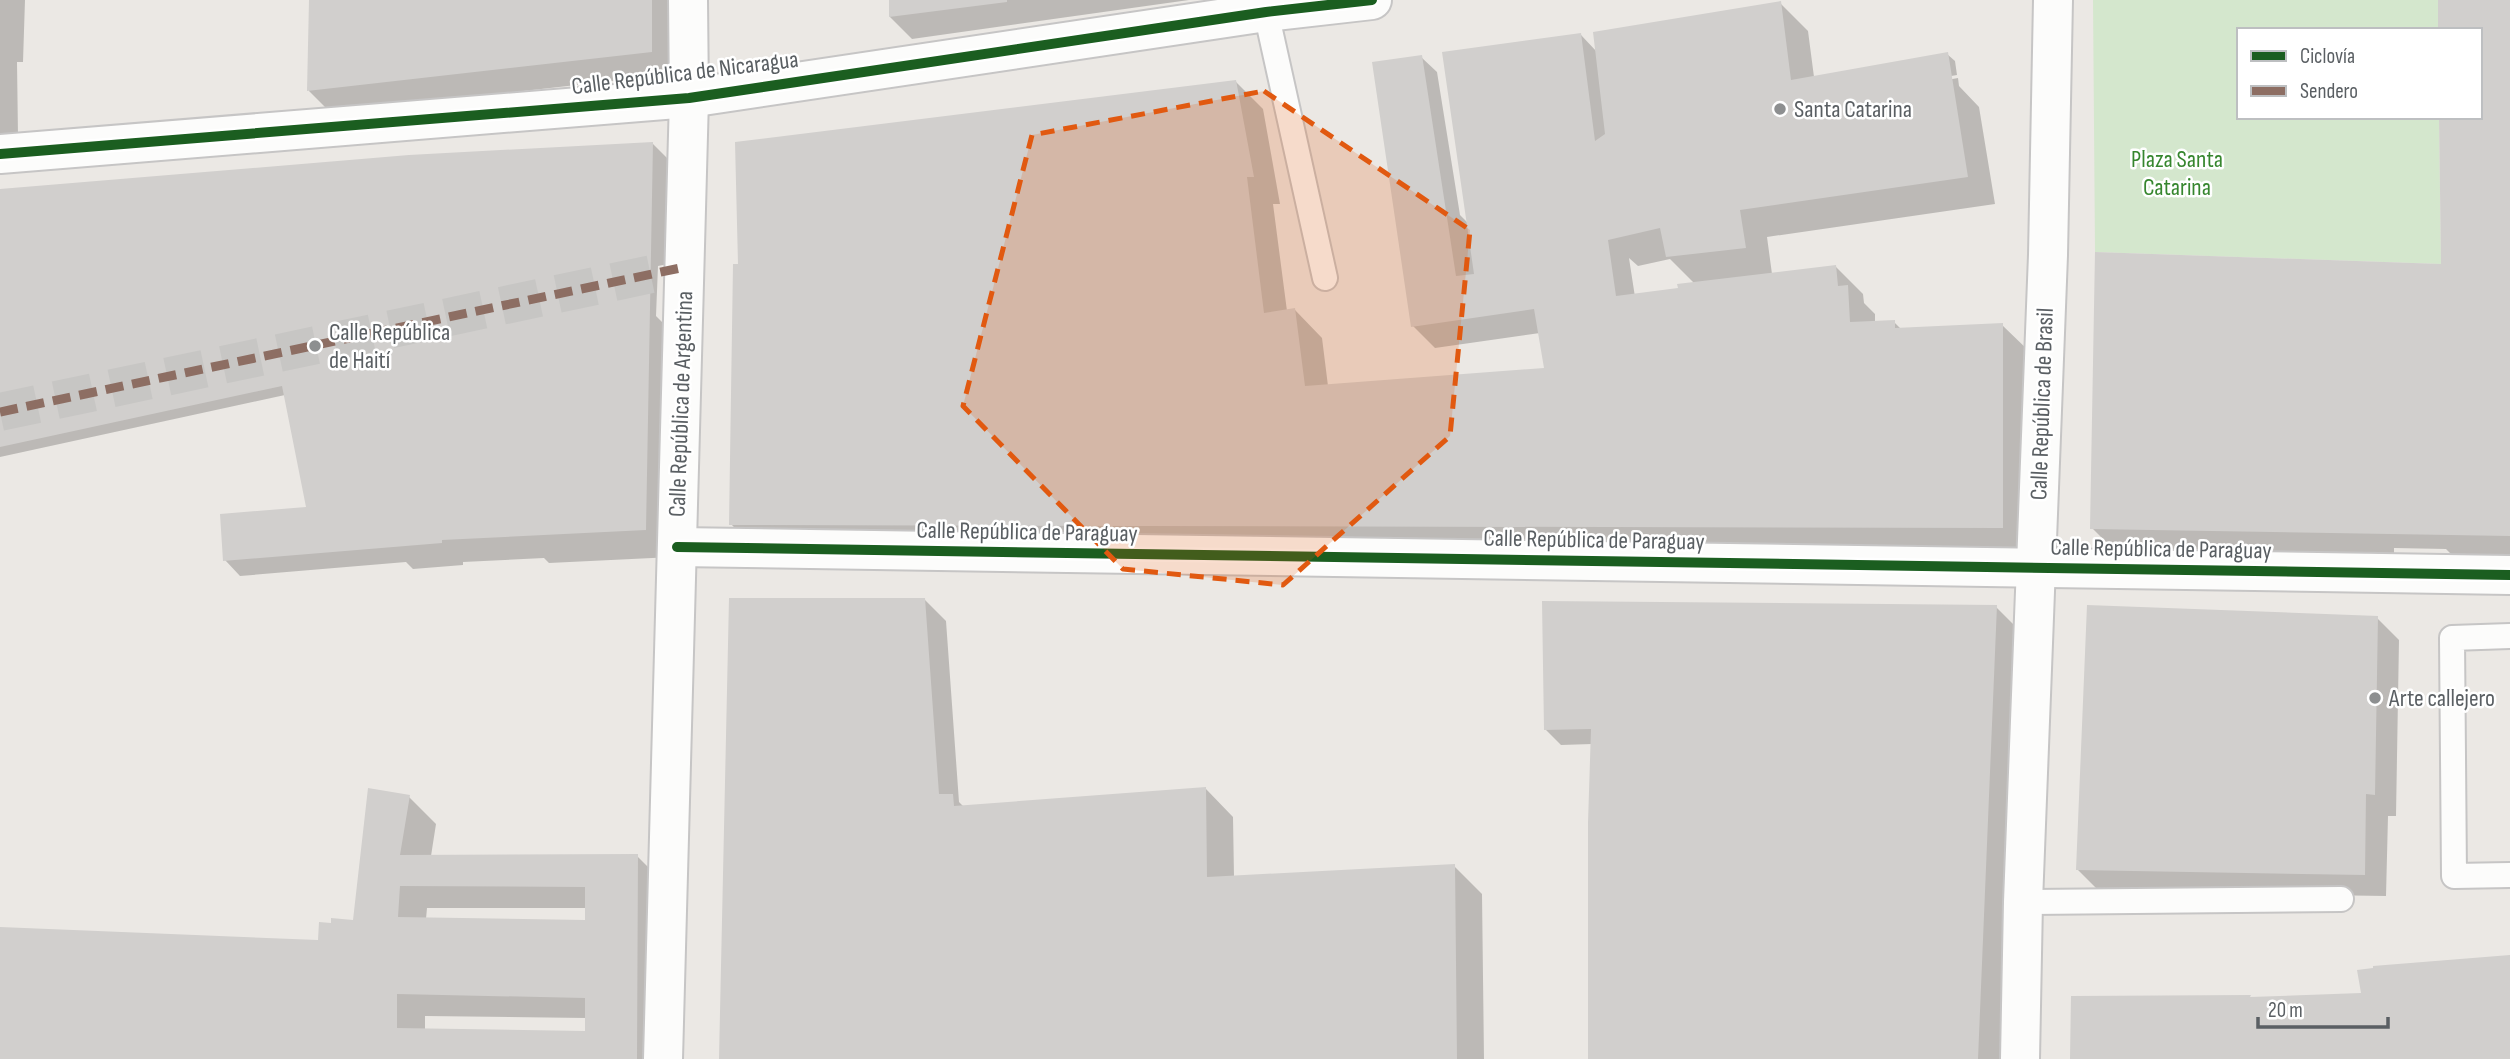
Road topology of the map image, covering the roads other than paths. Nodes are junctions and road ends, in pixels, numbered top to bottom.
1 (688, 0) edge
2 (1372, 0) edge
3 (2053, 0) edge
4 (1266, 12) junction
5 (689, 98) junction
6 (0, 154) edge
7 (1325, 278) dead end
8 (677, 547) junction
9 (2035, 568) junction
10 (2510, 575) edge
11 (2510, 636) edge
12 (2510, 875) edge
13 (2341, 899) dead end
14 (2023, 902) junction
15 (663, 1059) edge
16 (2020, 1059) edge

1 - 5 street, Calle República de Argentina
2 - 4 street, Calle República de Nicaragua
3 - 9 street, Calle República de Brasil
4 - 5 street, Calle República de Nicaragua
4 - 7 lane
5 - 6 street, Calle República de Nicaragua
5 - 8 street, Calle República de Argentina
8 - 9 street, Calle República de Paraguay
8 - 15 street, Calle República de Argentina
9 - 10 street, Calle República de Paraguay
9 - 14 street, Calle República de Brasil
11 - 12 lane
13 - 14 lane
14 - 16 street, Calle República de Brasil

